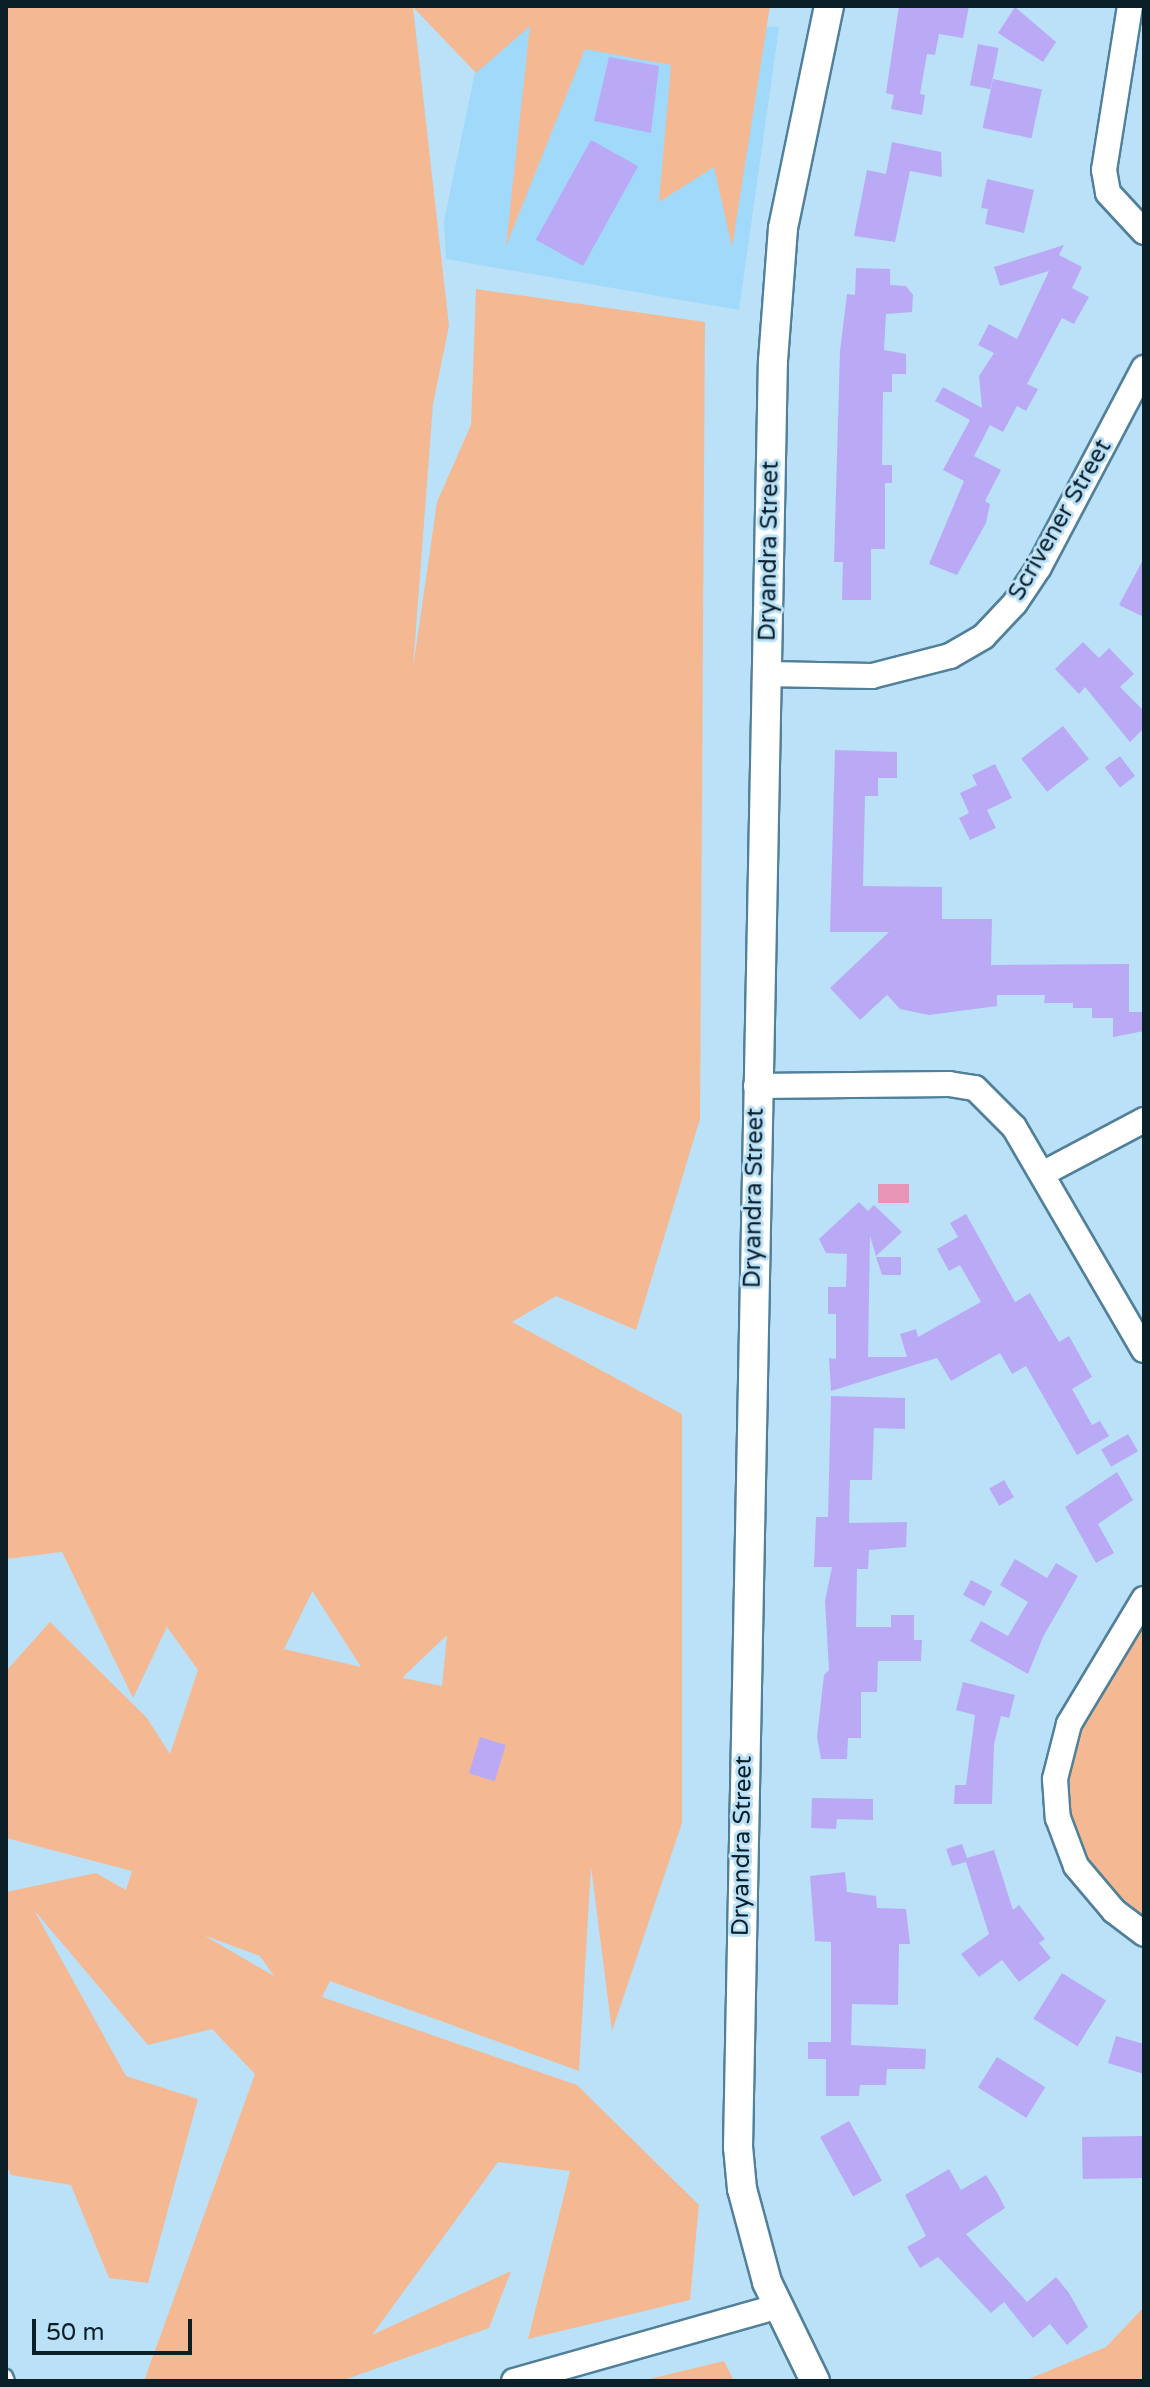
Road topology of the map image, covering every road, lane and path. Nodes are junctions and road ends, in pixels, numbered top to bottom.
1 (829, 6) edge
2 (1130, 6) edge
3 (1144, 232) edge
4 (1144, 368) edge
5 (766, 674) junction
6 (756, 1086) junction
7 (1144, 1120) edge
8 (1044, 1173) junction
9 (1144, 1350) edge
10 (1144, 1599) edge
11 (1144, 1934) edge
12 (776, 2307) junction
13 (514, 2381) edge
14 (815, 2381) edge

1 - 5 street, Dryandra Street
2 - 3 street
4 - 5 street, Scrivener Street
5 - 6 street, Dryandra Street
6 - 8 street
6 - 12 street, Dryandra Street
7 - 8 street
8 - 9 street
10 - 11 street
12 - 13 street
12 - 14 street, Dryandra Street

